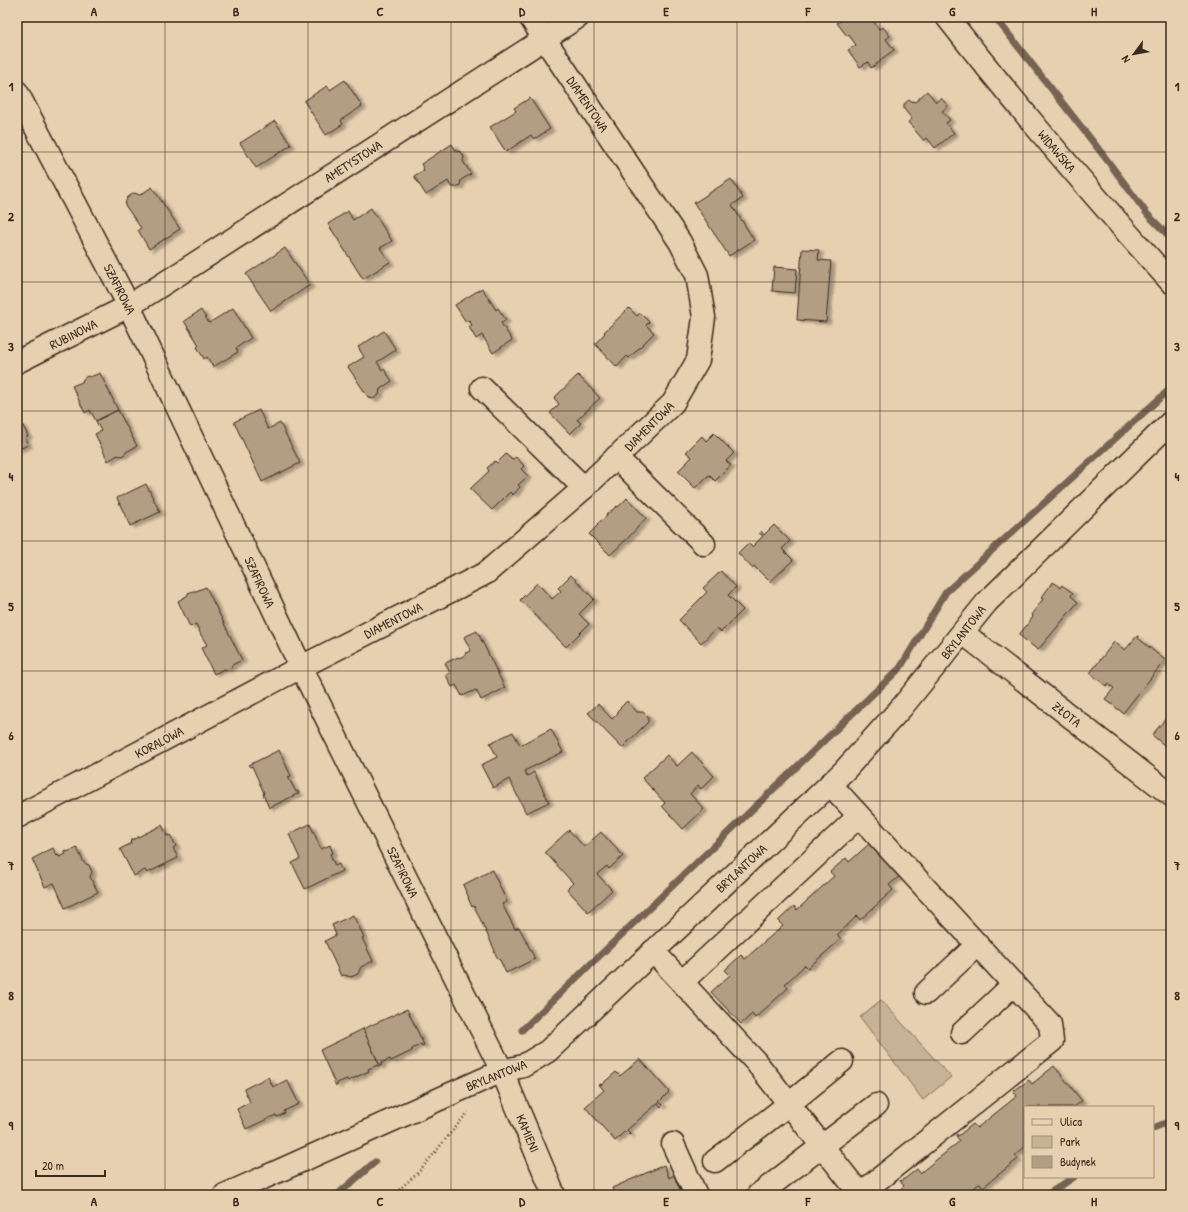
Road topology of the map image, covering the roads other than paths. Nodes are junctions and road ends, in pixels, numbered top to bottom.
1 (530, 17) edge
2 (578, 17) edge
3 (947, 17) edge
4 (544, 38) junction
5 (17, 92) edge
6 (1171, 282) edge
7 (129, 306) junction
8 (17, 362) edge
9 (482, 388) dead end
10 (1171, 422) edge
11 (616, 457) junction
12 (584, 488) junction
13 (704, 544) dead end
14 (963, 633) junction
15 (301, 667) junction
16 (830, 784) junction
17 (1171, 795) edge
18 (859, 816) junction
19 (17, 817) edge
20 (977, 945) junction
21 (653, 951) junction
22 (682, 982) junction
23 (1014, 984) junction
24 (926, 993) dead end
25 (962, 1033) dead end
26 (842, 1062) dead end
27 (502, 1071) junction
28 (789, 1104) junction
29 (876, 1105) dead end
30 (673, 1144) dead end
31 (822, 1146) junction
32 (715, 1161) dead end
33 (225, 1195) edge
34 (554, 1195) edge
35 (696, 1195) edge
36 (758, 1195) edge
37 (860, 1195) edge

1 - 4 street, DIAMENTOWA
2 - 4 street, AMETYSTOWA
3 - 6 street, WIDAWSKA
4 - 7 street, AMETYSTOWA
4 - 11 street, DIAMENTOWA
5 - 7 street, SZAFIROWA
7 - 8 street, RUBINOWA
7 - 15 street, SZAFIROWA
9 - 12 street
10 - 14 street, BRYLANTOWA
11 - 12 street, DIAMENTOWA
11 - 13 street
12 - 15 street, DIAMENTOWA
14 - 16 street, BRYLANTOWA
14 - 17 street, ZŁOTA
15 - 19 street, KORALOWA
15 - 27 street, SZAFIROWA
16 - 18 street
16 - 21 street, BRYLANTOWA
18 - 20 street
18 - 22 street
20 - 23 street
20 - 24 street
21 - 22 street
21 - 27 street, BRYLANTOWA
22 - 28 street
23 - 25 street
23 - 37 street
26 - 28 street
27 - 33 street, BRYLANTOWA
27 - 34 street, KAMIENI
28 - 31 street
28 - 32 street
29 - 31 street
30 - 35 street
31 - 36 street
31 - 37 street

